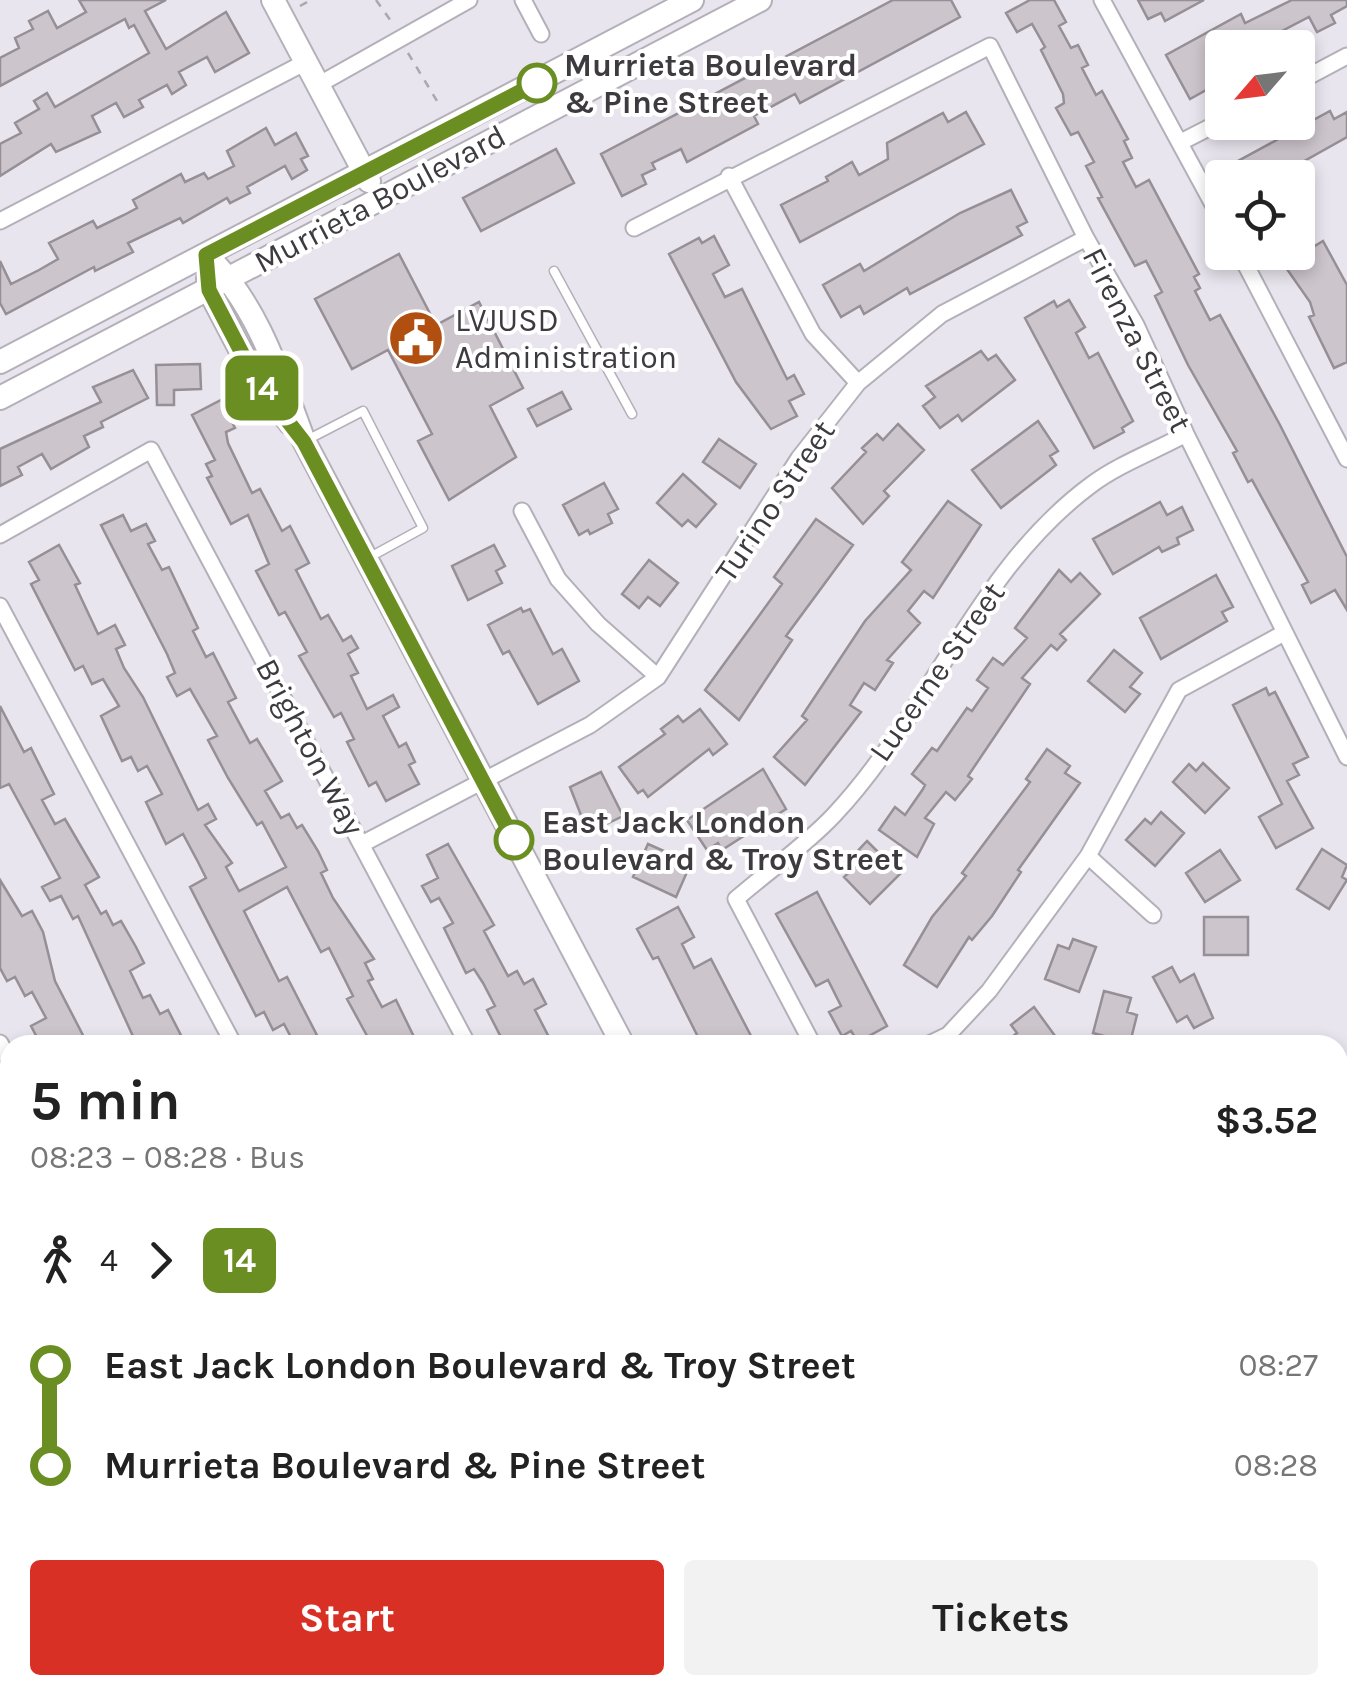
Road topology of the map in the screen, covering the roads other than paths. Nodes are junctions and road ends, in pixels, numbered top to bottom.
1 (273, 0) edge
2 (524, 0) edge
3 (692, 0) edge
4 (760, 0) edge
5 (1102, 0) edge
6 (461, 2) edge
7 (723, 8) edge
8 (541, 34) dead end
9 (1347, 56) edge
10 (306, 62) junction
11 (1315, 73) edge
12 (318, 85) junction
13 (1205, 130) edge
14 (1182, 142) junction
15 (364, 171) junction
16 (729, 176) junction
17 (1205, 187) edge
18 (378, 197) junction
19 (0, 221) edge
20 (634, 228) dead end
21 (1086, 238) junction
22 (206, 255) junction
23 (1248, 270) edge
24 (554, 271) dead end
25 (230, 278) junction
26 (209, 290) junction
27 (0, 362) edge
28 (858, 383) junction
29 (0, 398) edge
30 (632, 414) dead end
31 (1186, 434) junction
32 (304, 442) junction
33 (1347, 459) edge
34 (522, 511) dead end
35 (0, 535) edge
36 (366, 559) junction
37 (0, 606) edge
38 (1284, 634) junction
39 (658, 677) junction
40 (1347, 757) edge
41 (483, 780) junction
42 (362, 844) junction
43 (1088, 856) junction
44 (1153, 915) dead end
45 (229, 1035) edge
46 (463, 1035) edge
47 (618, 1035) edge
48 (808, 1035) edge
49 (949, 1035) edge

1 - 10 main road
2 - 8 street
3 - 15 main road, Murrieta Boulevard
4 - 7 main road, Murrieta Boulevard
5 - 14 street
6 - 12 street
7 - 18 main road, Murrieta Boulevard
9 - 11 street
10 - 12 main road
10 - 19 street
12 - 15 main road
13 - 14 street
14 - 17 street
15 - 18 main road
15 - 22 main road, Murrieta Boulevard
16 - 20 street
16 - 21 street, Firenza Street
16 - 28 street
18 - 25 main road, Murrieta Boulevard
21 - 28 street, Turino Street
21 - 31 street, Firenza Street
22 - 25 main road
22 - 26 main road
22 - 27 main road, Murrieta Boulevard
23 - 33 street
24 - 30 lane
25 - 26 main road, Murrieta Boulevard
25 - 32 main road
26 - 29 main road, Murrieta Boulevard
26 - 32 main road
28 - 39 street, Turino Street
31 - 38 street, Firenza Street
31 - 48 street, Lucerne Street
32 - 36 main road
32 - 36 lane
34 - 39 street
35 - 42 street, Brighton Way
36 - 41 main road
37 - 45 street
38 - 40 street, Firenza Street
38 - 43 street
39 - 41 street, Turino Street
41 - 42 street, Turino Street
41 - 47 main road
42 - 46 street, Brighton Way
43 - 44 street
43 - 49 street

